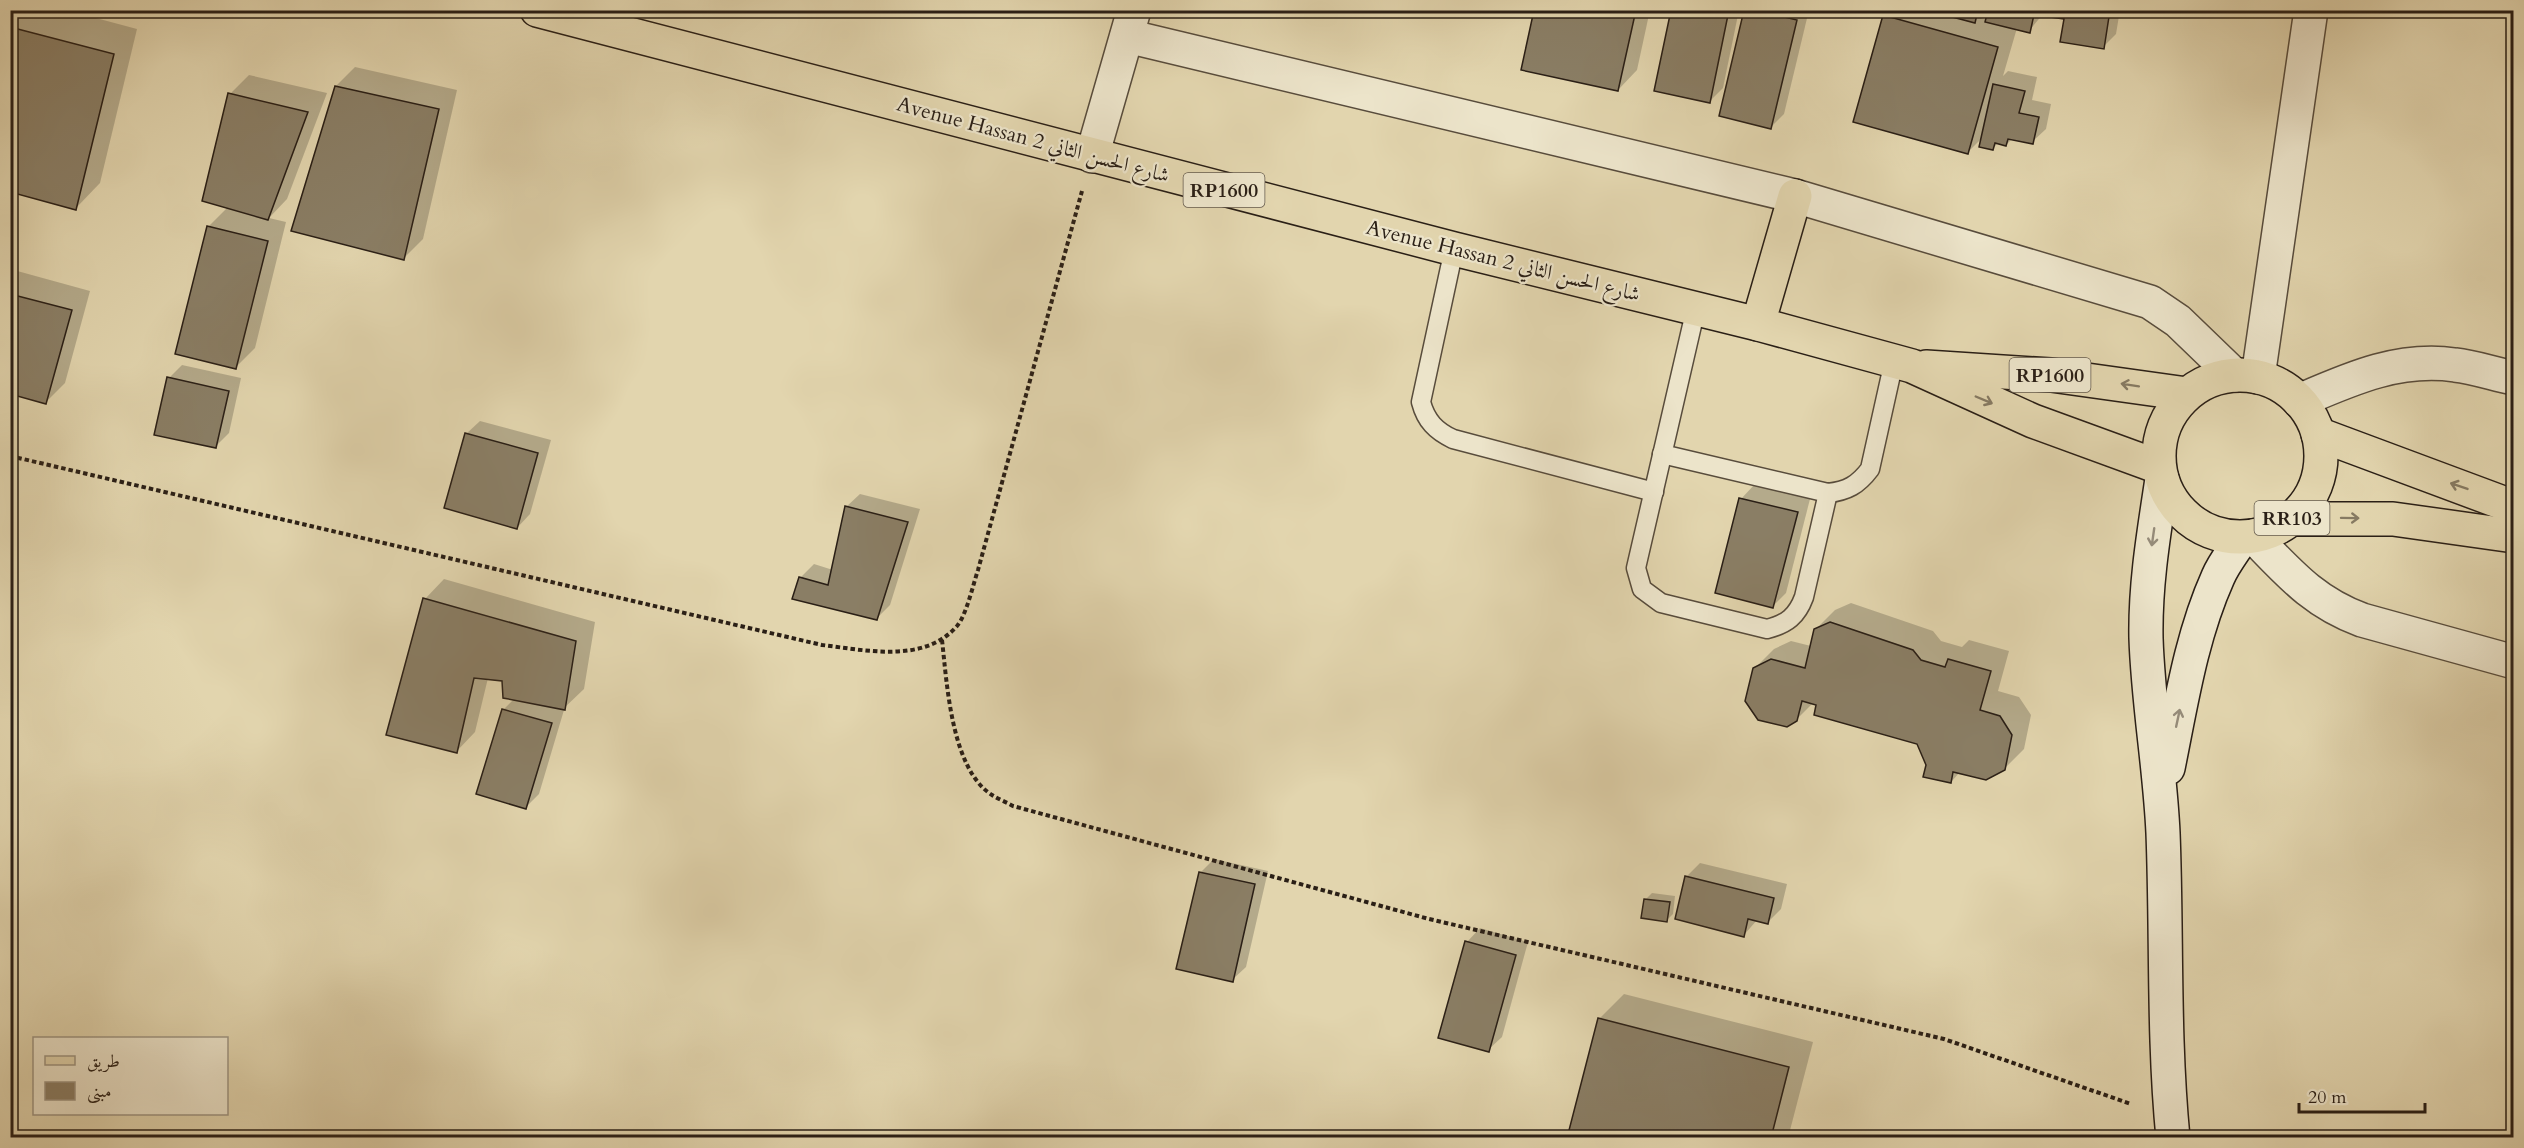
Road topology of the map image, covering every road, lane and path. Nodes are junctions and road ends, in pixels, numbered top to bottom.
1 (537, 10) edge
2 (2311, 10) edge
3 (1131, 23) edge
4 (1092, 156) junction
5 (1795, 196) junction
6 (1454, 249) junction
7 (1696, 308) junction
8 (1758, 324) junction
9 (1903, 364) junction
10 (2246, 376) junction
11 (2514, 378) edge
12 (2187, 394) junction
13 (2299, 401) junction
14 (2318, 434) junction
15 (1662, 454) junction
16 (10, 456) edge
17 (2160, 473) junction
18 (1654, 492) junction
19 (1828, 493) junction
20 (2514, 507) edge
21 (2292, 519) junction
22 (2514, 536) edge
23 (2247, 537) junction
24 (942, 640) junction
25 (2514, 662) edge
26 (2162, 796) junction
27 (2172, 1128) edge

1 - 4 main road, Avenue Hassan 2 شارع الحسن الثاني / RP1600
2 - 10 street
3 - 4 street
3 - 5 street
4 - 6 main road, Avenue Hassan 2 شارع الحسن الثاني / RP1600
4 - 24 path
5 - 8 main road
5 - 10 street
6 - 7 main road, Avenue Hassan 2 شارع الحسن الثاني / RP1600
6 - 18 lane
7 - 8 main road, Avenue Hassan 2 شارع الحسن الثاني / RP1600
7 - 15 lane
8 - 9 main road, Avenue Hassan 2 شارع الحسن الثاني / RP1600
12 -> 9 main road, Avenue Hassan 2 شارع الحسن الثاني / RP1600
9 -> 17 main road, Avenue Hassan 2 شارع الحسن الثاني / RP1600
9 - 19 lane
10 - 12 main road, RR103
10 - 13 main road, RR103
11 - 13 street
12 - 17 main road, RR103
13 - 14 main road, RR103
20 -> 14 main road
14 - 21 main road, RR103
15 - 18 lane
15 - 19 lane
16 - 24 path
17 - 23 main road, RR103
17 -> 26 street, RR103
18 - 19 lane
21 -> 22 main road, RR103
21 - 23 main road, RR103
23 - 25 street
26 -> 23 street, RR103
24 - 27 path
26 - 27 street, RR103

